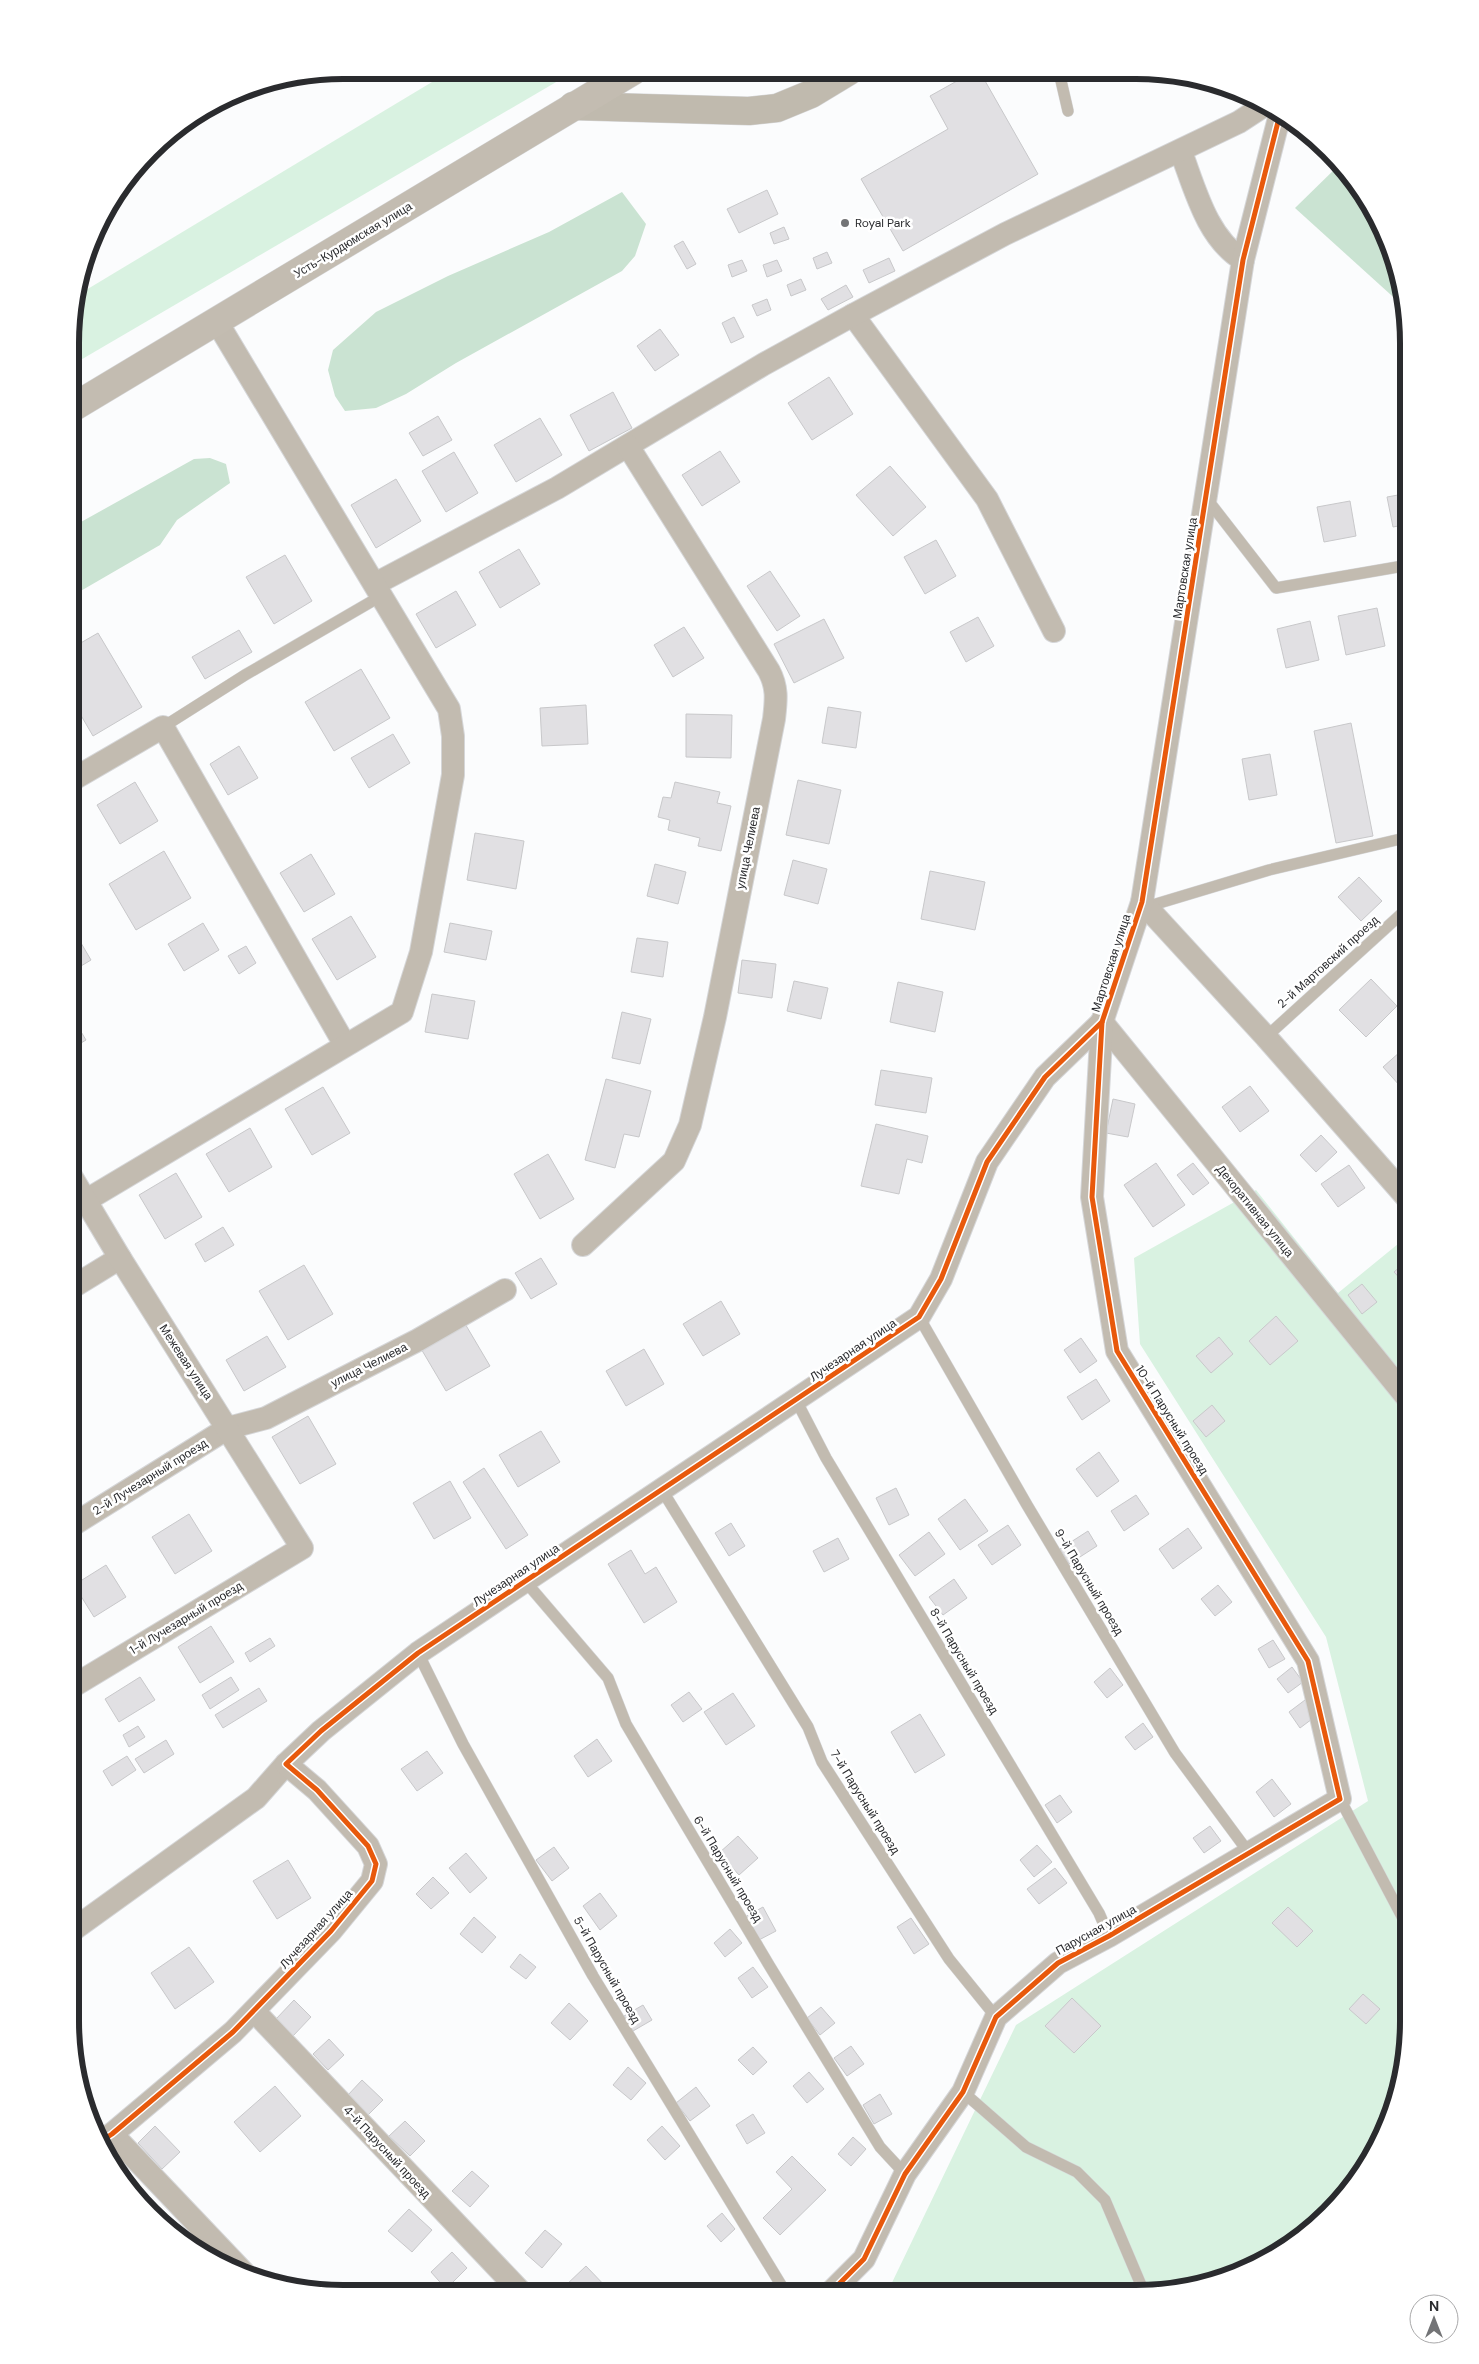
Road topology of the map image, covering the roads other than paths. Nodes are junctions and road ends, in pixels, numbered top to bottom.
1 (619, 79) edge
2 (837, 79) edge
3 (1061, 79) edge
4 (573, 106) junction
5 (1259, 109) edge
6 (1068, 111) dead end
7 (1278, 120) edge
8 (1181, 152) junction
9 (1243, 260) junction
10 (853, 315) junction
11 (217, 322) junction
12 (79, 404) edge
13 (628, 446) junction
14 (1206, 497) junction
15 (1400, 567) edge
16 (378, 590) junction
17 (1054, 631) dead end
18 (163, 727) junction
19 (79, 776) edge
20 (1400, 839) edge
21 (1144, 904) junction
22 (1400, 915) edge
23 (1102, 1022) junction
24 (1266, 1037) junction
25 (345, 1045) junction
26 (1400, 1180) edge
27 (79, 1190) edge
28 (85, 1201) junction
29 (583, 1245) dead end
30 (120, 1258) junction
31 (79, 1283) edge
32 (505, 1290) dead end
33 (919, 1317) junction
34 (1400, 1389) edge
35 (796, 1400) junction
36 (228, 1428) junction
37 (662, 1490) junction
38 (79, 1521) edge
39 (302, 1548) joint
40 (525, 1582) junction
41 (418, 1653) junction
42 (79, 1683) edge
43 (286, 1764) junction
44 (1340, 1799) junction
45 (1249, 1853) junction
46 (1400, 1913) edge
47 (79, 1926) edge
48 (1109, 1936) junction
49 (254, 2011) junction
50 (996, 2017) junction
51 (963, 2092) junction
52 (106, 2138) edge
53 (905, 2174) junction
54 (231, 2260) edge
55 (514, 2285) edge
56 (781, 2285) edge
57 (838, 2285) edge
58 (1141, 2285) edge

1 - 4 main road, Усть-Курдюмская улица
2 - 4 street
3 - 6 lane
4 - 11 main road, Усть-Курдюмская улица
5 - 8 street
7 - 9 street, Мартовская улица
8 - 9 street
8 - 10 street
9 - 14 street, Мартовская улица
10 - 13 street
10 - 17 street
11 - 12 main road, Усть-Курдюмская улица
11 - 16 street
13 - 16 street
13 - 29 street, улица Челиева
14 - 15 lane
14 - 21 street, Мартовская улица
16 - 18 lane
16 - 25 street
18 - 19 street
18 - 25 street
20 - 21 lane
21 - 23 street, Мартовская улица
21 - 24 street
22 - 24 lane, 2-й Мартовский проезд
23 - 33 street, Лучезарная улица
23 - 34 street, Декоративная улица
23 - 44 street, 10-й Парусный проезд
24 - 26 street
25 - 28 street
27 - 28 street, Межевая улица
28 - 30 street, Межевая улица
30 - 31 street
30 - 36 street, Межевая улица
32 - 36 street, улица Челиева
33 - 35 street, Лучезарная улица
33 - 45 lane, 9-й Парусный проезд
35 - 37 street, Лучезарная улица
35 - 48 lane, 8-й Парусный проезд
36 - 38 street, 2-й Лучезарный проезд
36 - 39 street, Межевая улица
37 - 40 street, Лучезарная улица
37 - 50 lane, 7-й Парусный проезд
39 - 42 street, 1-й Лучезарный проезд
40 - 41 street, Лучезарная улица
40 - 53 lane, 6-й Парусный проезд
41 - 43 street, Лучезарная улица
41 - 56 lane, 5-й Парусный проезд
43 - 47 street
43 - 49 street, Лучезарная улица
44 - 45 street, Парусная улица
44 - 46 lane
45 - 48 street, Парусная улица
48 - 50 street, Парусная улица
49 - 52 street, Лучезарная улица
49 - 55 street, 4-й Парусный проезд
50 - 51 street, Парусная улица
51 - 53 street, Парусная улица
51 - 58 lane
52 - 54 street
53 - 57 street, Парусная улица

